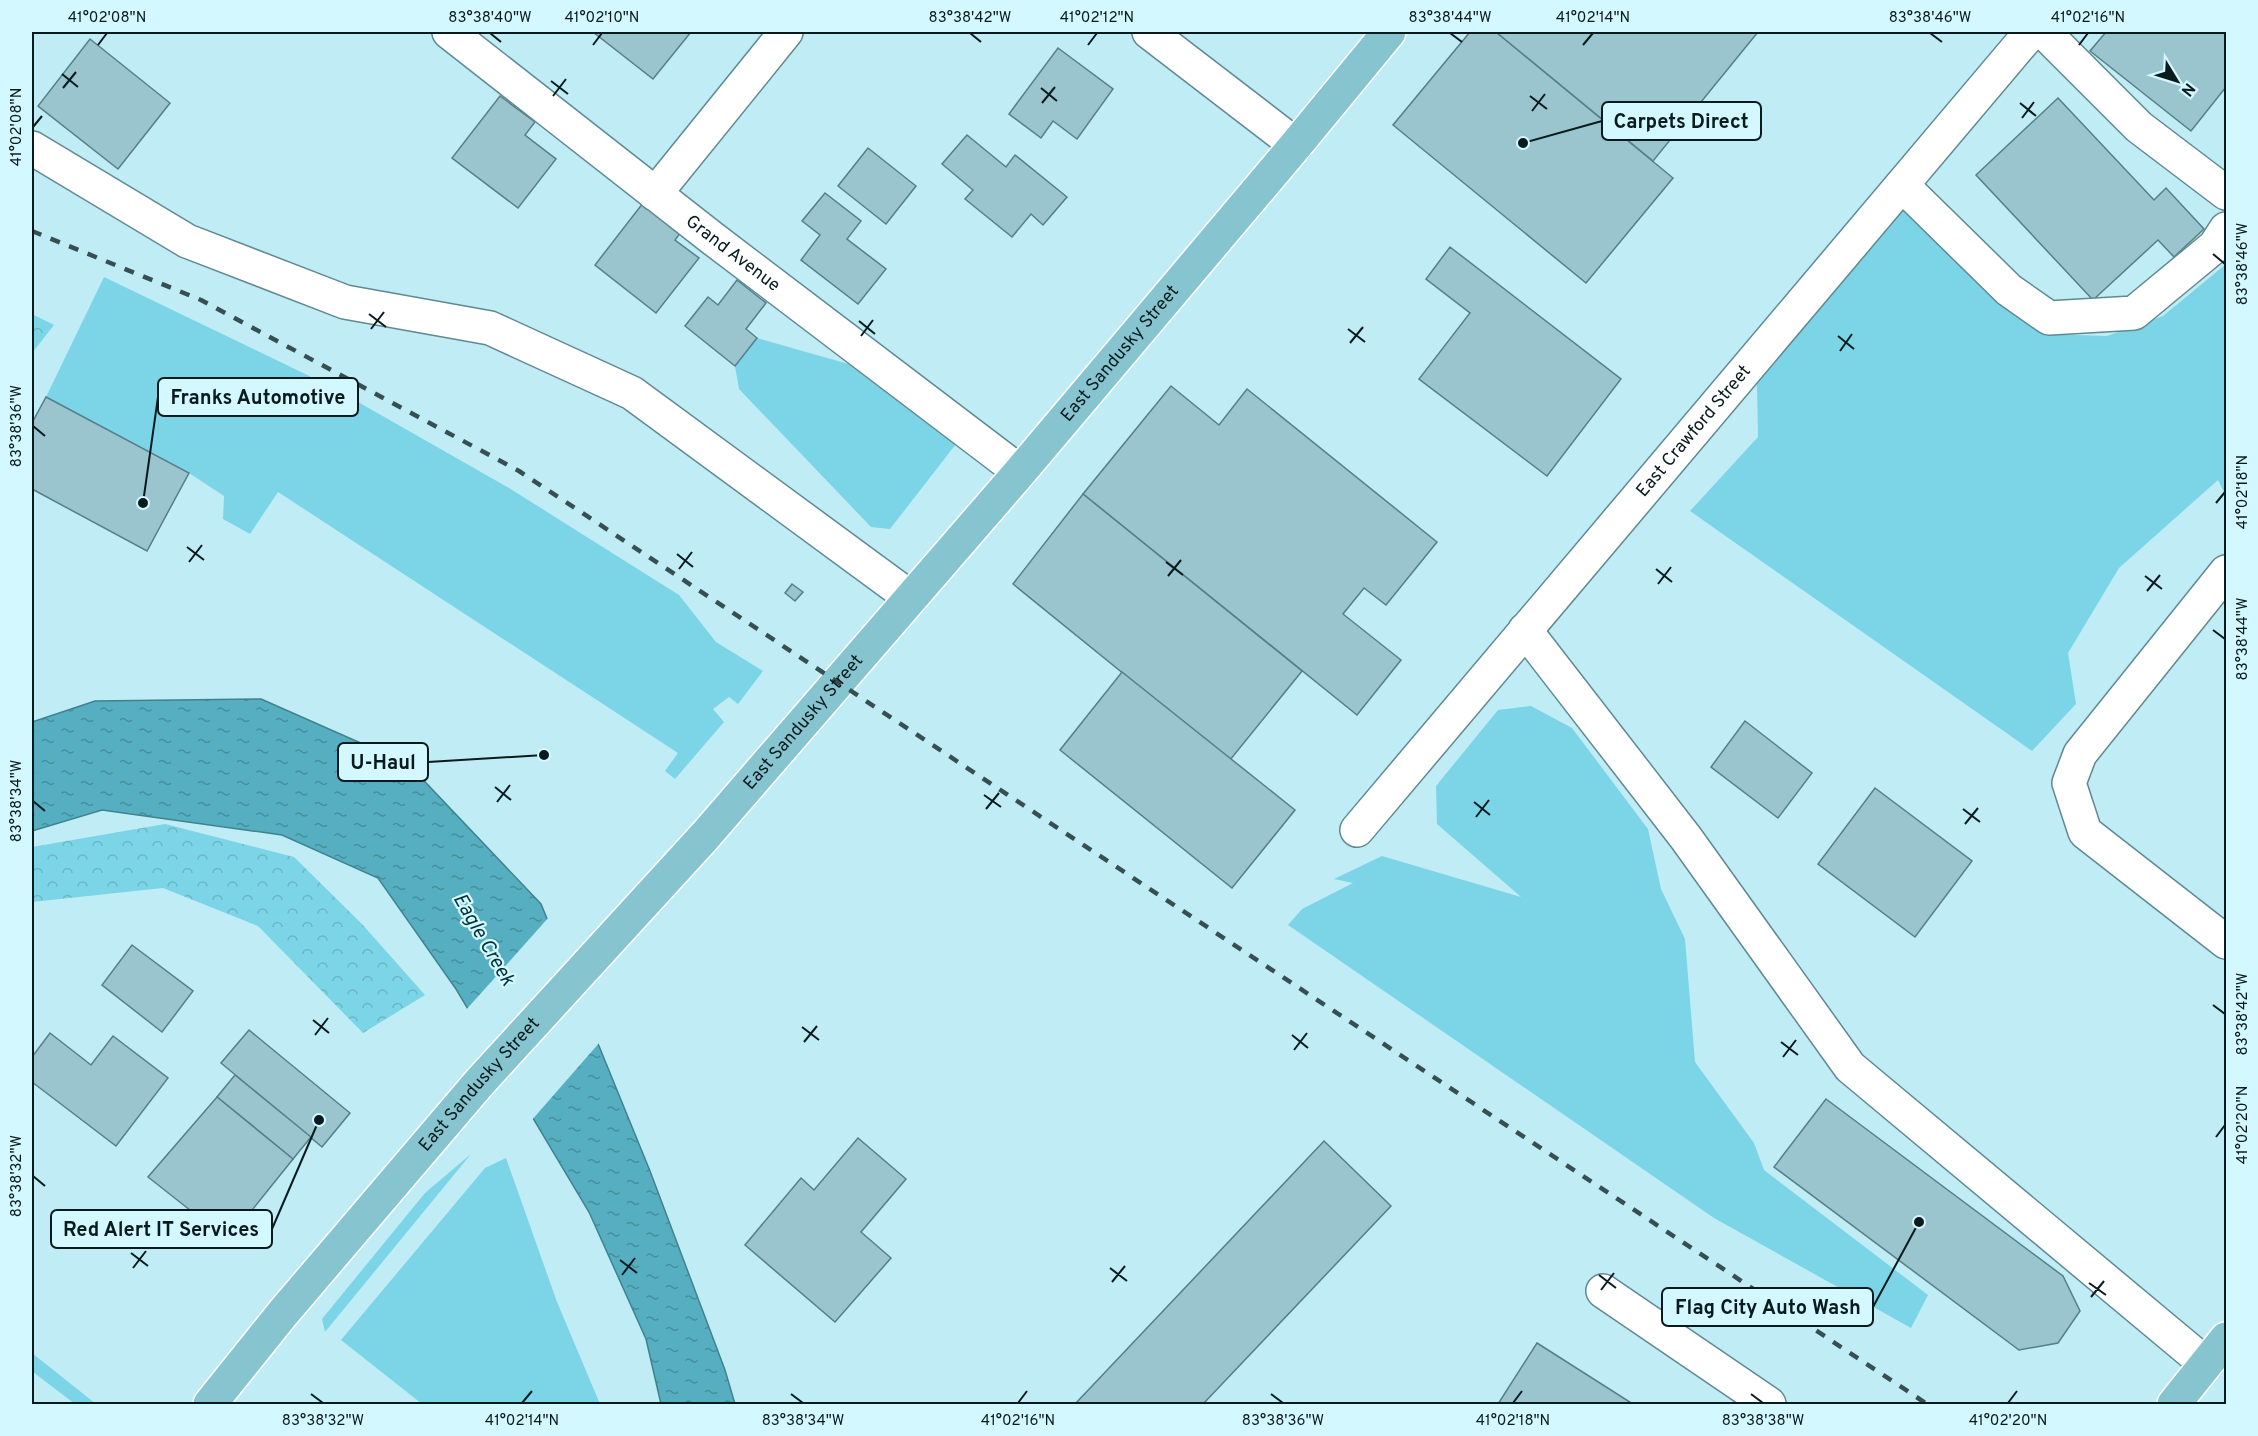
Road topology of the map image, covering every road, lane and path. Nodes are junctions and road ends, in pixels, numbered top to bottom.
1 (449, 32) edge
2 (786, 32) edge
3 (1149, 32) edge
4 (1389, 32) edge
5 (2031, 32) edge
6 (2044, 32) edge
7 (1296, 146) junction
8 (32, 148) edge
9 (1902, 185) junction
10 (2226, 193) edge
11 (656, 194) junction
12 (2226, 229) edge
13 (1020, 472) junction
14 (2226, 572) edge
15 (911, 598) junction
16 (1526, 630) junction
17 (1357, 830) dead end
18 (2226, 942) edge
19 (1603, 1292) dead end
20 (2226, 1339) edge
21 (2206, 1364) junction
22 (210, 1404) edge
23 (1769, 1404) edge
24 (2174, 1404) edge

1 - 11 street, Grand Avenue
2 - 11 street
3 - 7 street
4 - 7 main road, East Sandusky Street
5 - 9 street, East Crawford Street
6 - 10 street
7 - 13 main road, East Sandusky Street
8 - 15 street
9 - 12 street
9 - 16 street, East Crawford Street
11 - 13 street, Grand Avenue
13 - 15 main road, East Sandusky Street
14 - 18 street
15 - 22 main road, East Sandusky Street
16 - 17 street, East Crawford Street
16 - 21 street
19 - 23 street
20 - 21 main road
21 - 24 main road

